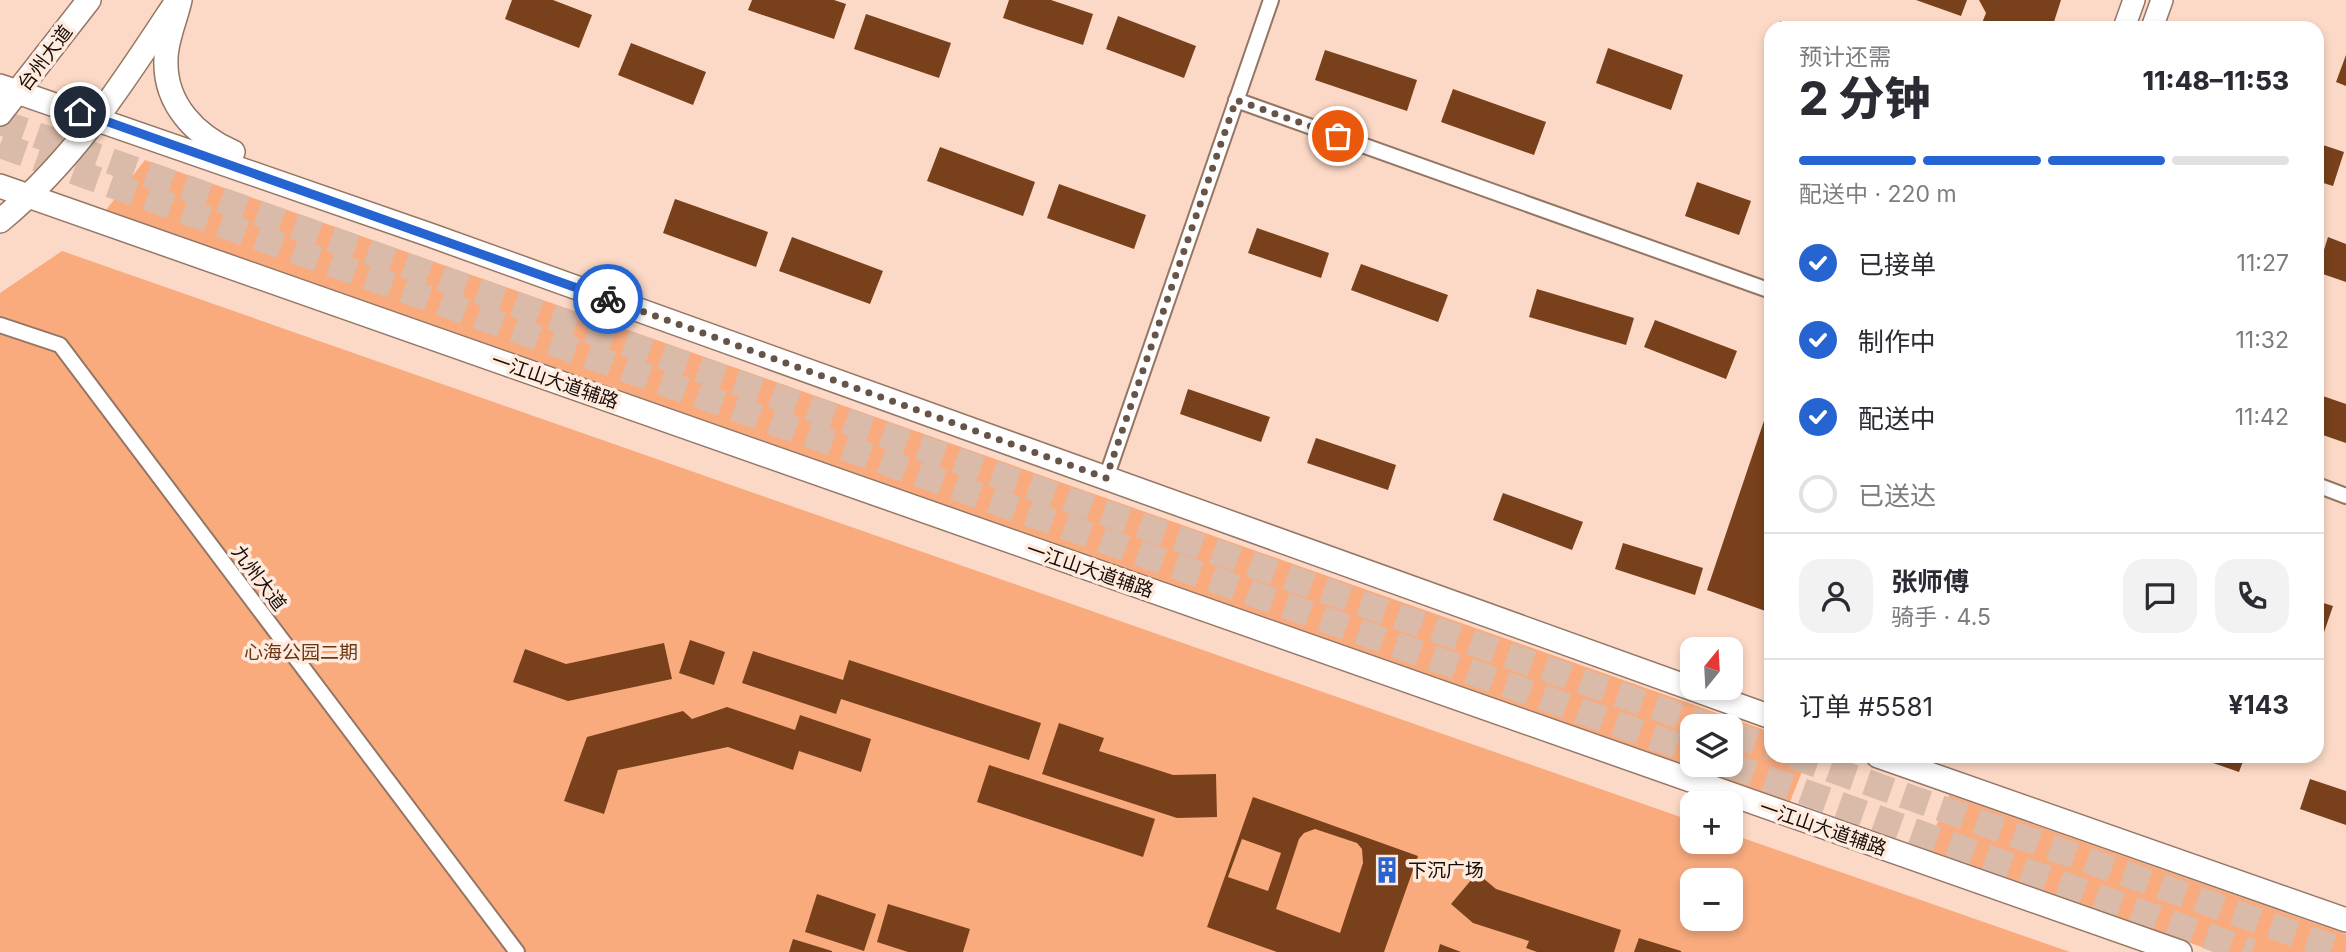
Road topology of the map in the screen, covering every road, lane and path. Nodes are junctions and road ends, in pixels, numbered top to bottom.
1 (89, 0) edge
2 (179, 0) edge
3 (1271, 0) edge
4 (2134, 0) edge
5 (2162, 0) edge
6 (2126, 21) edge
7 (2154, 21) edge
8 (10, 89) edge
9 (1236, 100) junction
10 (0, 114) edge
11 (100, 118) junction
12 (0, 186) edge
13 (30, 196) junction
14 (0, 221) edge
15 (430, 235) junction
16 (1764, 289) edge
17 (0, 325) edge
18 (1106, 478) junction
19 (2324, 488) edge
20 (2346, 496) edge
21 (1764, 714) edge
22 (1902, 763) edge
23 (2346, 920) edge
24 (517, 952) edge
25 (2180, 952) edge

1 - 8 main road, 台州大道
2 - 11 main road
2 - 15 main road
3 - 9 street
4 - 6 main road
5 - 7 main road
8 - 10 main road, 台州大道
8 - 11 main road
9 - 16 street
9 - 18 street
11 - 13 main road
11 - 15 main road
12 - 13 main road, 一江山大道辅路
13 - 14 main road
13 - 25 main road, 一江山大道辅路
15 - 18 main road
17 - 24 street, 九州大道
18 - 21 main road
19 - 20 street
22 - 23 main road

